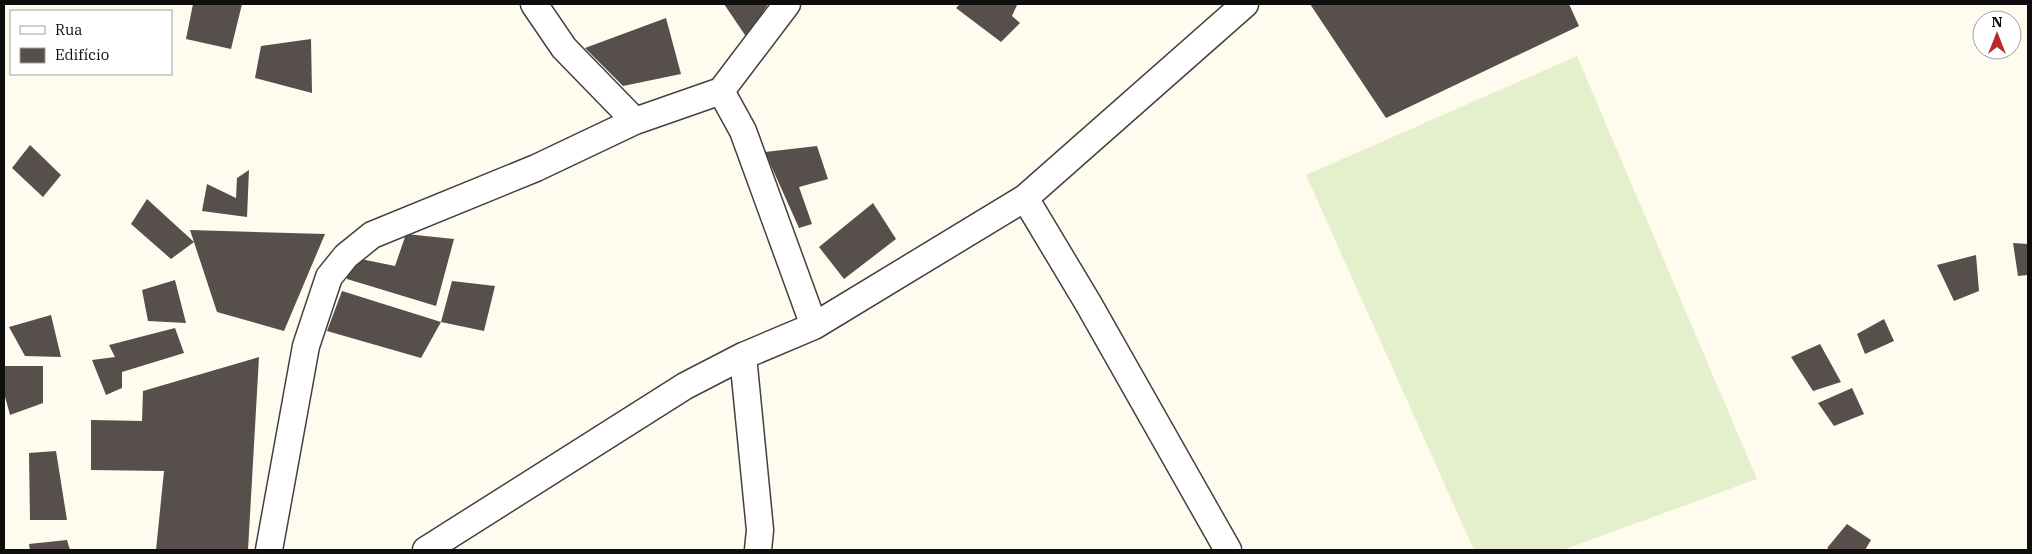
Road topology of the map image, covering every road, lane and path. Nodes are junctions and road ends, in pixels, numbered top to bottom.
1 (534, 4) edge
2 (787, 4) edge
3 (1245, 4) edge
4 (721, 91) junction
5 (635, 121) junction
6 (1025, 198) junction
7 (814, 326) junction
8 (743, 356) junction
9 (268, 550) edge
10 (426, 550) edge
11 (758, 550) edge
12 (1228, 550) edge

1 - 5 street
2 - 4 street
3 - 6 street
4 - 5 street
4 - 7 street
5 - 9 street
6 - 7 street
6 - 12 street
7 - 8 street
8 - 10 street
8 - 11 street

